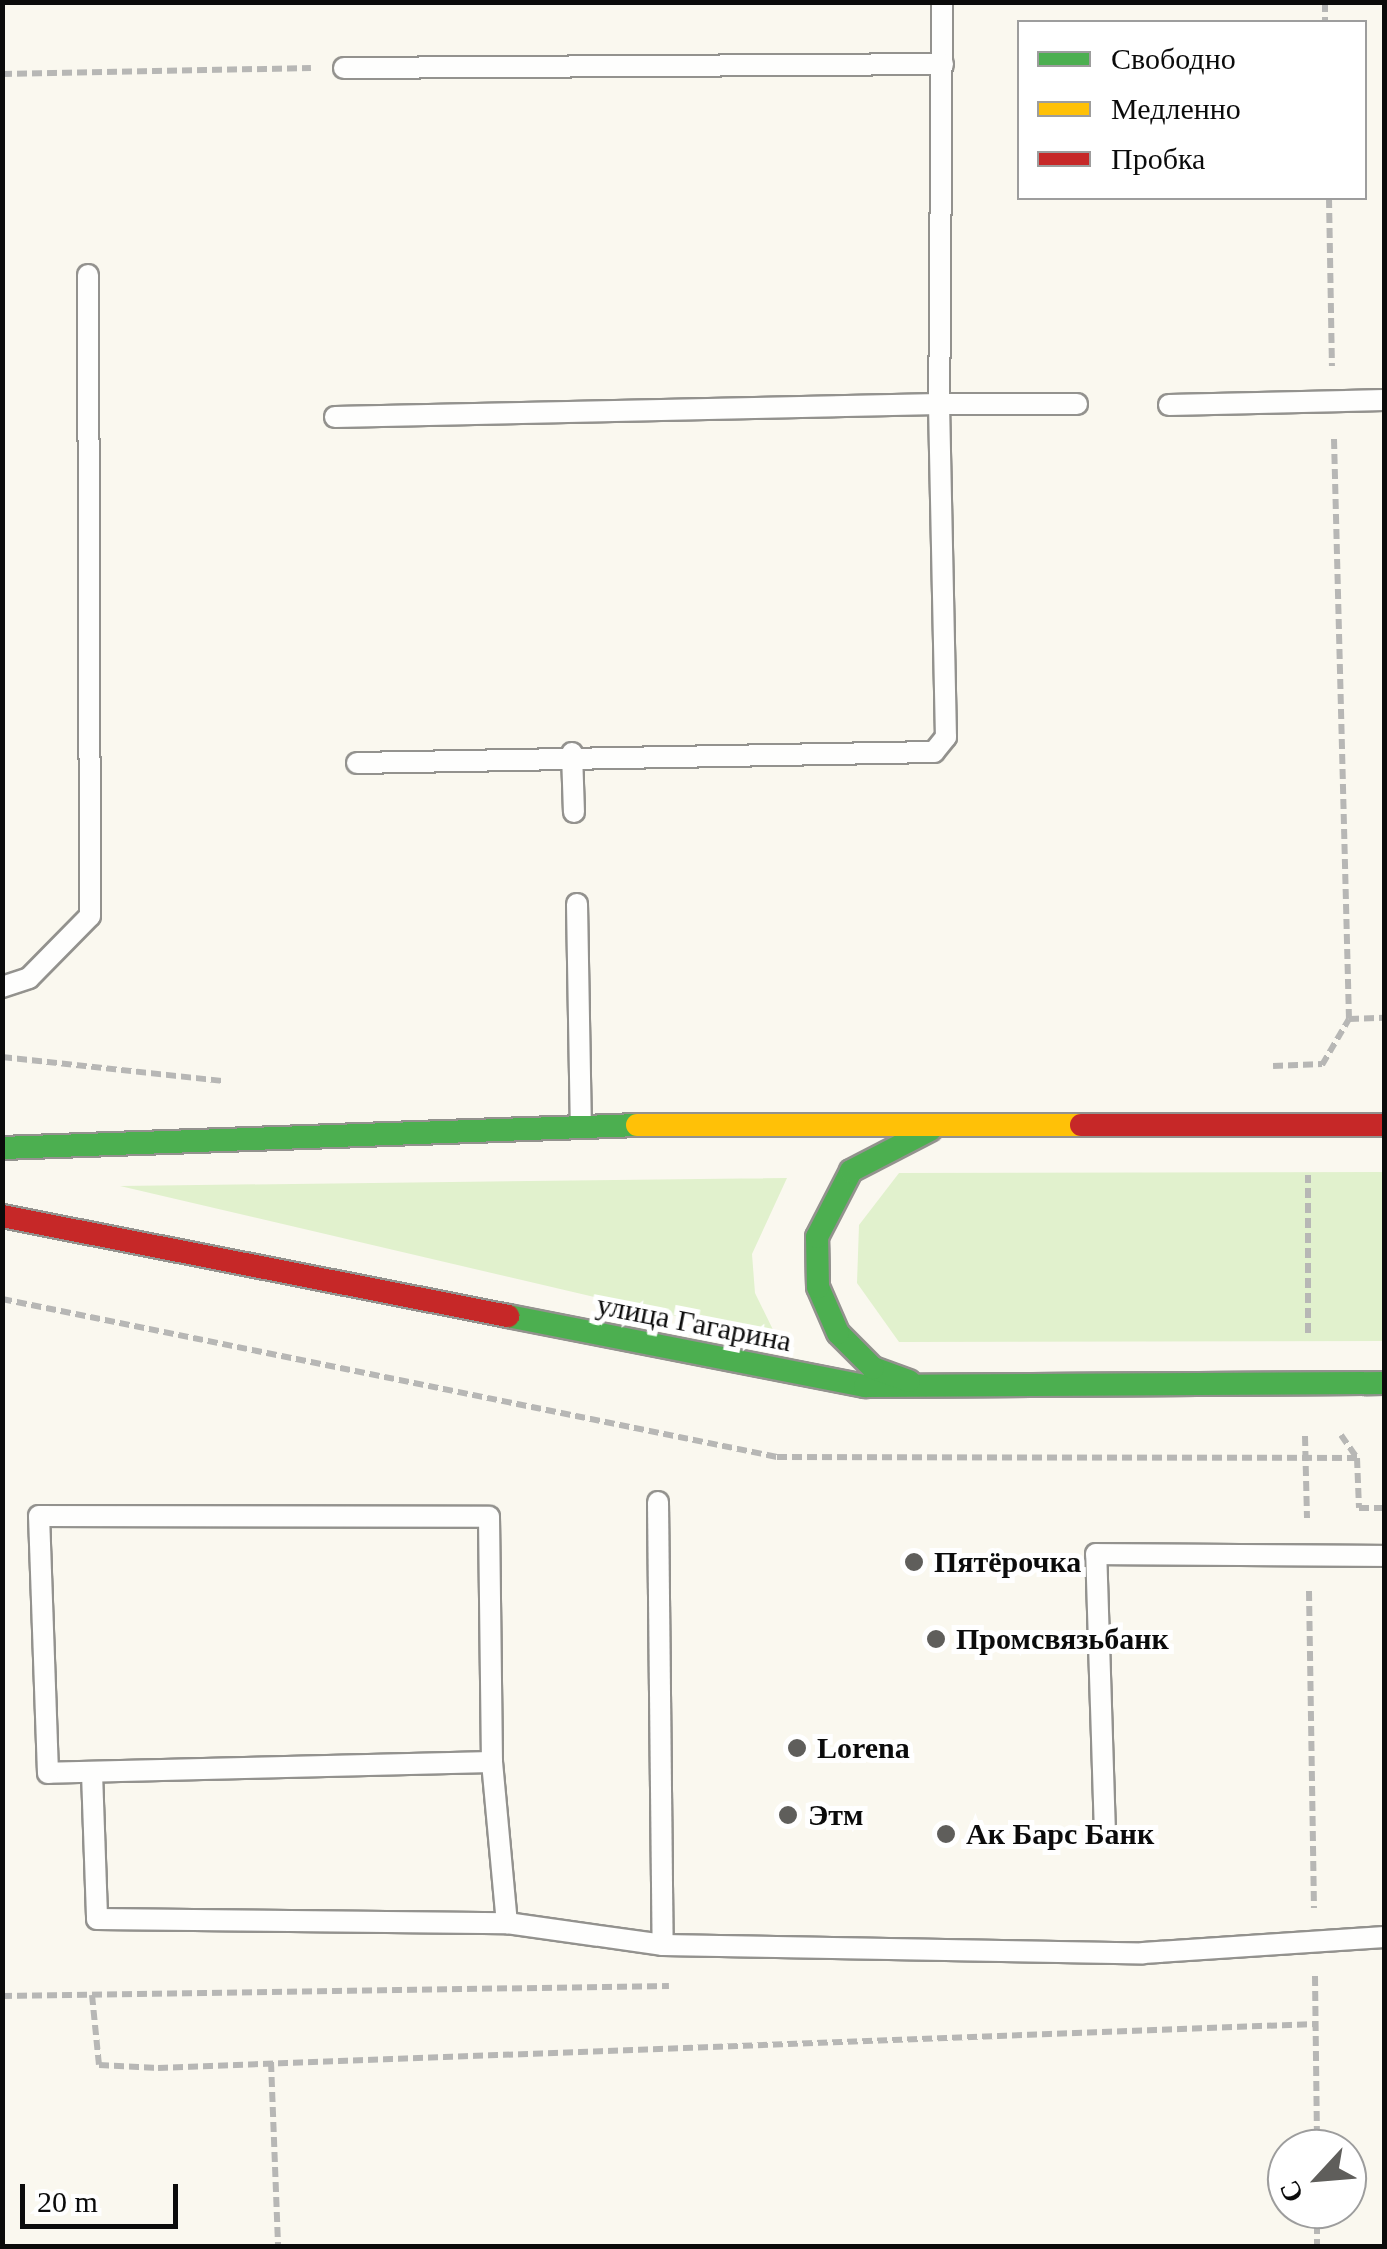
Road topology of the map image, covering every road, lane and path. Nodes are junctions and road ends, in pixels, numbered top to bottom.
1 (942, 2) edge
2 (943, 64) junction
3 (344, 68) joint
4 (2, 74) edge
5 (1329, 200) edge
6 (88, 275) dead end
7 (1384, 400) edge
8 (1333, 401) junction
9 (939, 404) junction
10 (1077, 404) dead end
11 (1169, 405) dead end
12 (335, 416) dead end
13 (572, 753) junction
14 (358, 763) dead end
15 (574, 812) dead end
16 (577, 904) dead end
17 (2, 986) edge
18 (1384, 1018) edge
19 (1348, 1019) junction
20 (950, 1123) junction
21 (581, 1125) junction
22 (1308, 1125) junction
23 (1384, 1125) edge
24 (2, 1148) edge
25 (2, 1216) edge
26 (2, 1299) edge
27 (1384, 1383) edge
28 (1308, 1385) junction
29 (957, 1388) junction
30 (1357, 1458) junction
31 (1304, 1459) junction
32 (658, 1502) dead end
33 (1384, 1508) edge
34 (1309, 1555) junction
35 (1384, 1556) edge
36 (492, 1762) junction
37 (92, 1773) junction
38 (1105, 1834) dead end
39 (506, 1923) junction
40 (1384, 1937) edge
41 (1315, 1942) junction
42 (663, 1945) junction
43 (1315, 1976) junction
44 (1296, 1977) dead end
45 (684, 1986) dead end
46 (92, 1995) junction
47 (2, 1996) edge
48 (1316, 2024) junction
49 (271, 2062) junction
50 (1317, 2129) edge
51 (278, 2246) edge

1 - 2 lane
2 - 3 lane
2 - 9 lane
3 - 4 path
5 - 8 path
6 - 17 lane
7 - 8 lane
8 - 11 lane
8 - 19 path
9 - 10 lane
9 - 12 lane
9 - 13 lane
13 - 14 lane
13 - 15 lane
16 - 21 lane
18 - 19 path
19 - 22 path
20 - 21 main road
20 - 22 main road
20 - 29 main road
21 - 24 main road
22 - 23 main road
22 - 28 path
25 - 29 main road, улица Гагарина
26 - 31 path
27 - 28 main road, улица Гагарина
28 - 29 main road, улица Гагарина
28 - 30 path
28 - 31 path
30 - 31 path
30 - 33 path
31 - 34 path
32 - 42 lane
34 - 35 lane
34 - 38 lane
34 - 41 path
36 - 37 lane
36 - 37 lane
36 - 39 lane
37 - 39 lane
39 - 42 lane
40 - 41 lane
41 - 42 lane
41 - 43 path
43 - 44 path
43 - 48 path
45 - 46 path
46 - 47 path
46 - 49 path
48 - 49 path
48 - 50 path
49 - 51 path

